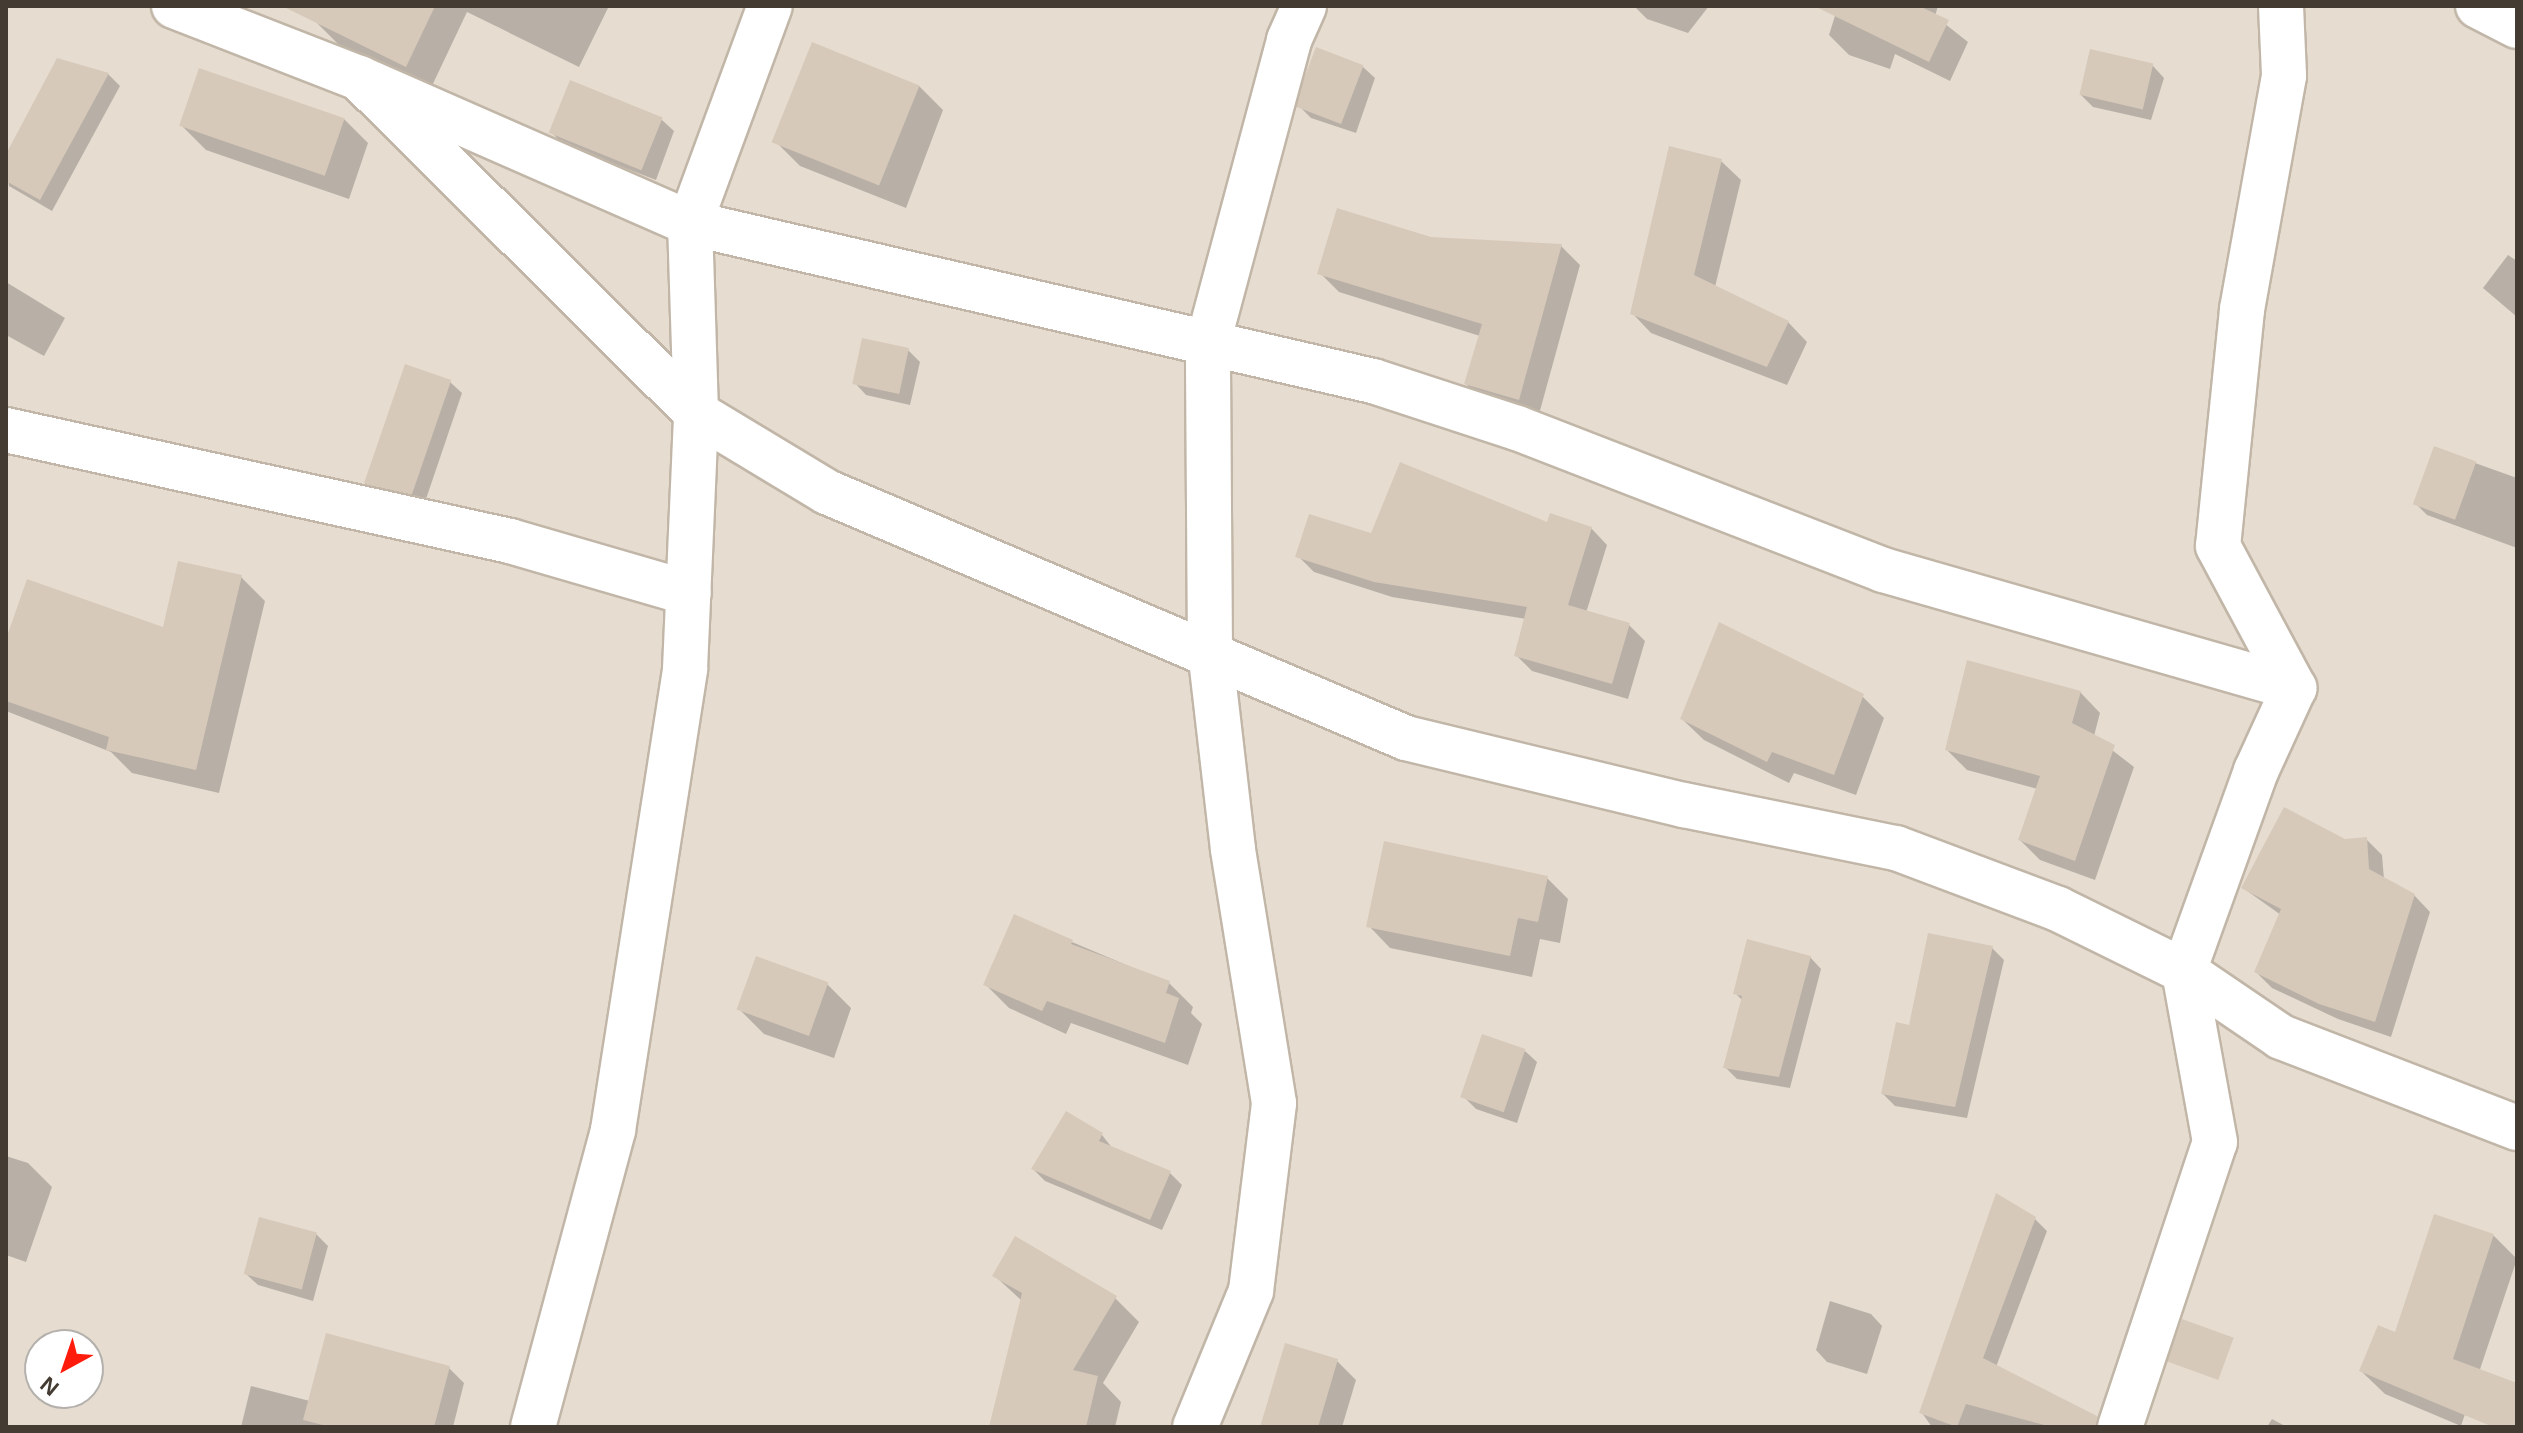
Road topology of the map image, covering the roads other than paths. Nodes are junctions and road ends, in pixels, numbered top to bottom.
1 (174, 6) edge
2 (770, 6) edge
3 (1304, 6) edge
4 (2281, 6) edge
5 (2478, 6) edge
6 (2517, 26) edge
7 (359, 78) junction
8 (690, 223) junction
9 (1208, 343) junction
10 (696, 413) junction
11 (6, 430) edge
12 (689, 593) junction
13 (1210, 651) junction
14 (2294, 688) junction
15 (2184, 971) junction
16 (2517, 1128) edge
17 (533, 1427) edge
18 (1195, 1427) edge
19 (2120, 1427) edge

1 - 7 street
2 - 8 street
3 - 9 street
4 - 14 street
5 - 6 street
7 - 8 street
7 - 10 street
8 - 9 street
8 - 10 street
9 - 13 street
9 - 14 street
10 - 12 street
10 - 13 street
11 - 12 street
12 - 17 street
13 - 15 street
13 - 18 street
14 - 15 street
15 - 16 street
15 - 19 street

